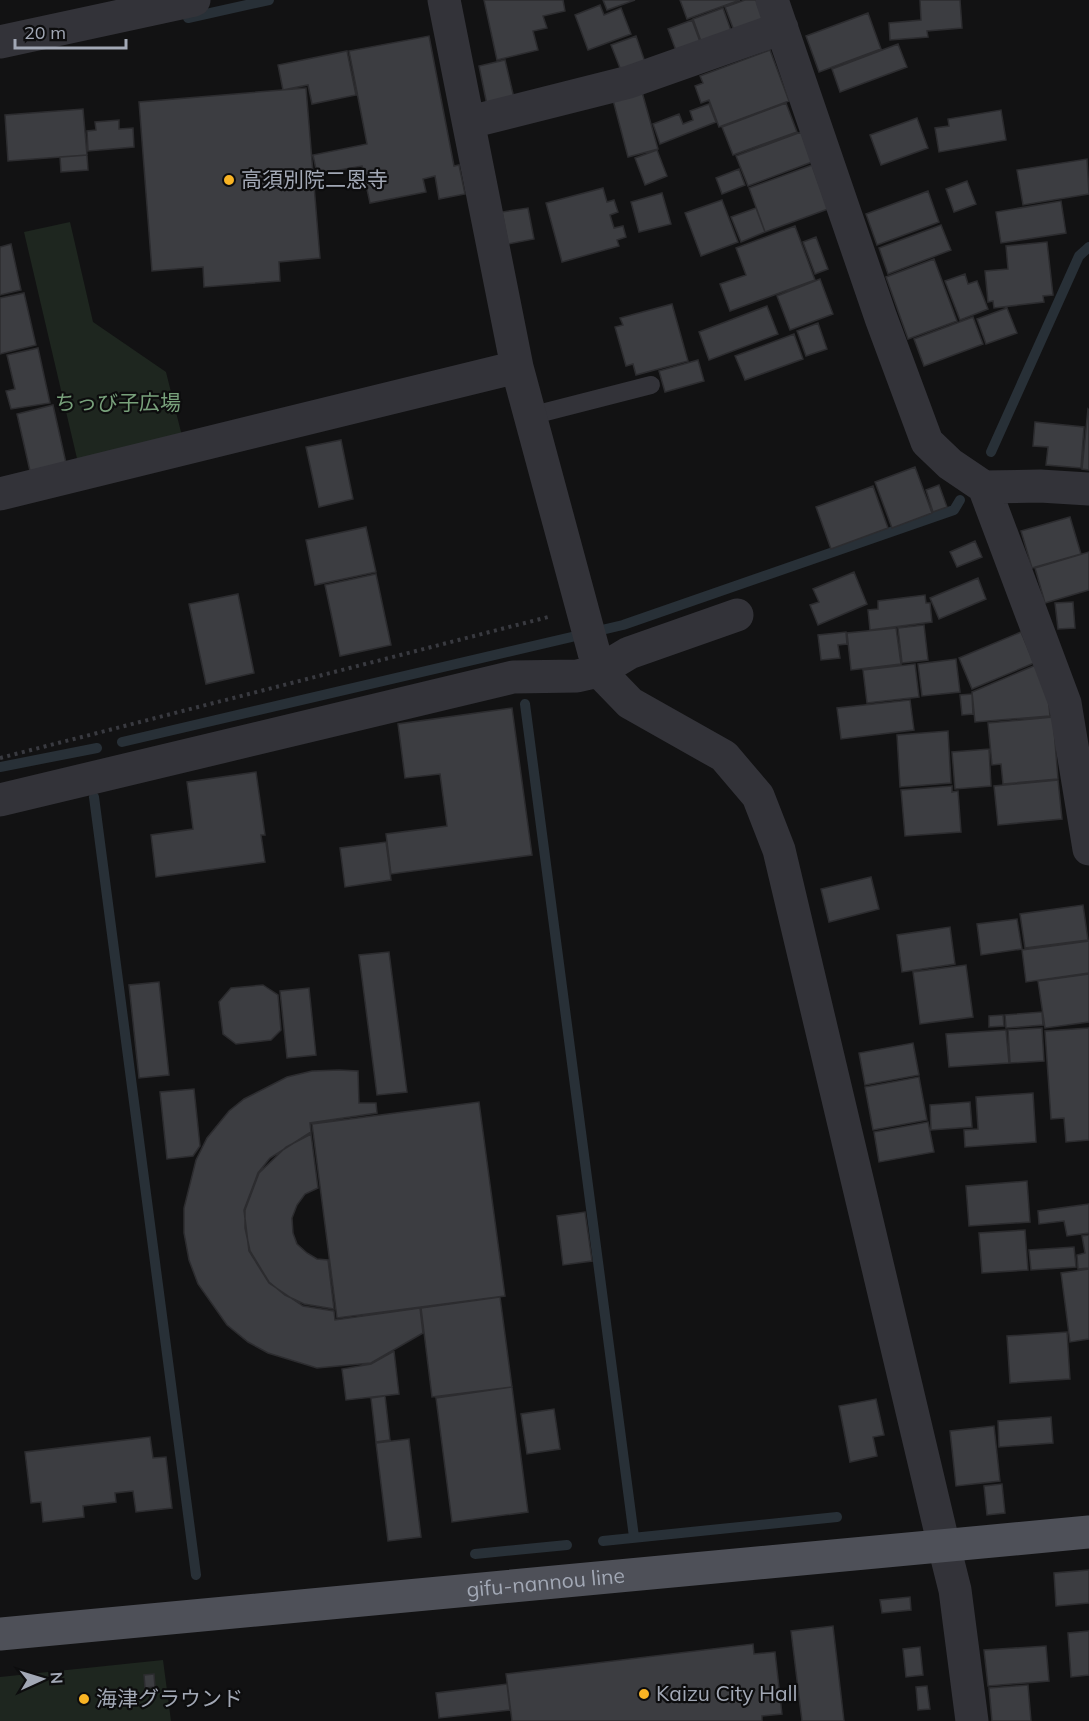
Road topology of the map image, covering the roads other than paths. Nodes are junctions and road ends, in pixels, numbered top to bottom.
1 (194, 0) edge
2 (444, 0) edge
3 (777, 14) edge
4 (0, 42) edge
5 (470, 122) junction
6 (517, 367) junction
7 (651, 384) dead end
8 (530, 416) junction
9 (984, 487) junction
10 (1089, 489) edge
11 (0, 494) edge
12 (737, 615) dead end
13 (597, 662) junction
14 (0, 800) edge
15 (1089, 849) edge
16 (1089, 1532) edge
17 (944, 1546) junction
18 (0, 1634) edge
19 (972, 1721) edge

1 - 4 street
2 - 5 street
3 - 5 street
3 - 9 street
5 - 6 street
6 - 8 street
6 - 11 street
7 - 8 lane
8 - 13 street
9 - 10 street
9 - 15 street
12 - 13 street
13 - 14 street
13 - 17 street
16 - 17 main road, gifu-nannou line
17 - 18 main road, gifu-nannou line
17 - 19 street

